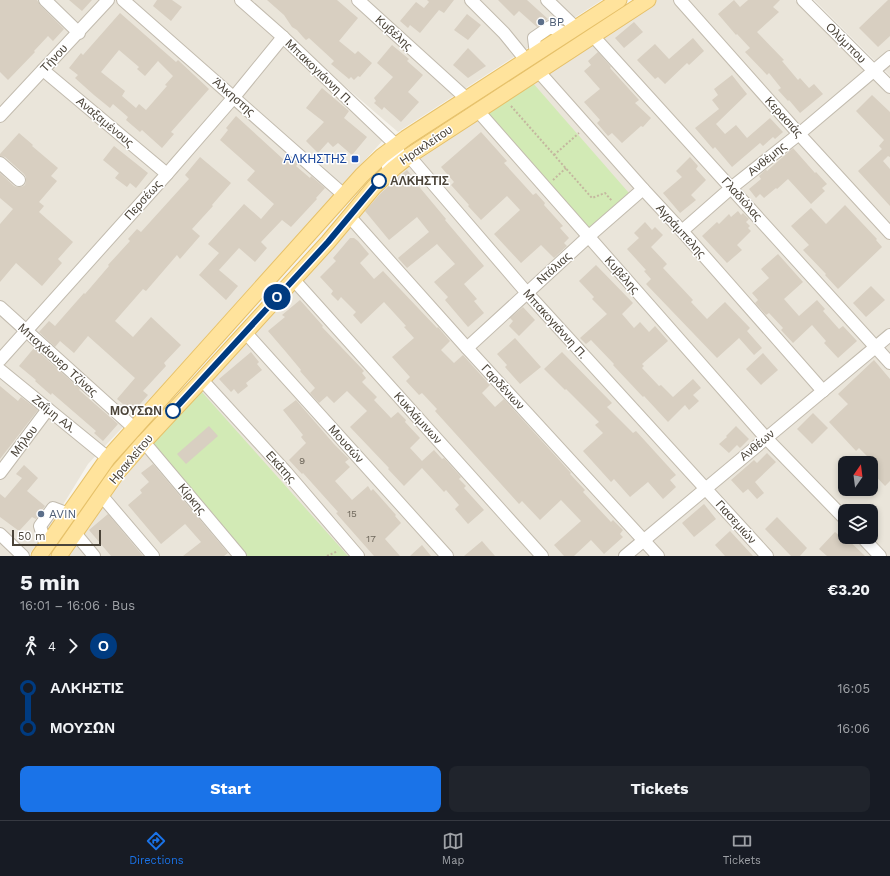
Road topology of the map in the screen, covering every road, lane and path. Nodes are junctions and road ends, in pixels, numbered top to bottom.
1 (45, 0) edge
2 (108, 0) edge
3 (123, 0) edge
4 (241, 0) edge
5 (358, 0) edge
6 (470, 0) edge
7 (547, 0) edge
8 (619, 0) edge
9 (648, 0) edge
10 (680, 0) edge
11 (803, 0) edge
12 (571, 31) junction
13 (79, 32) junction
14 (593, 36) junction
15 (282, 37) junction
16 (531, 57) junction
17 (890, 57) edge
18 (43, 70) junction
19 (874, 71) junction
20 (539, 72) junction
21 (890, 87) edge
22 (502, 95) junction
23 (234, 97) junction
24 (466, 99) junction
25 (478, 111) junction
26 (0, 116) edge
27 (587, 126) junction
28 (799, 134) junction
29 (396, 146) junction
30 (554, 155) junction
31 (409, 156) junction
32 (0, 163) edge
33 (566, 168) junction
34 (167, 174) junction
35 (19, 180) dead end
36 (544, 187) junction
37 (732, 188) junction
38 (643, 189) junction
39 (369, 192) junction
40 (344, 195) junction
41 (620, 210) junction
42 (349, 216) junction
43 (682, 231) junction
44 (890, 233) edge
45 (588, 237) junction
46 (293, 279) junction
47 (527, 293) junction
48 (0, 307) edge
49 (26, 330) junction
50 (245, 332) junction
51 (890, 335) edge
52 (876, 347) junction
53 (467, 348) junction
54 (0, 360) edge
55 (890, 362) edge
56 (0, 370) edge
57 (202, 380) junction
58 (823, 391) junction
59 (48, 409) junction
60 (134, 428) junction
61 (766, 438) junction
62 (144, 442) junction
63 (108, 458) junction
64 (0, 473) edge
65 (706, 488) junction
66 (101, 495) junction
67 (838, 513) edge
68 (75, 533) junction
69 (0, 534) edge
70 (644, 540) junction
71 (869, 544) edge
72 (43, 551) edge
73 (23, 556) edge
74 (59, 556) edge
75 (94, 556) edge
76 (153, 556) edge
77 (240, 556) edge
78 (358, 556) edge
79 (447, 556) edge
80 (542, 556) edge
81 (625, 556) edge
82 (658, 556) edge
83 (767, 556) edge
84 (880, 556) edge

1 - 13 street
2 - 13 street, Τήνου
3 - 23 street, Άλκηστης
4 - 15 street, Μπακογιάννη Π.
5 - 24 street, Κυβέλης
6 - 16 street
7 - 12 street
8 - 12 main road, Ηρακλείτου
9 - 14 main road, Ηρακλείτου
10 - 28 street, Κερασιάς
11 - 19 street, Ολύμπου
12 - 16 main road, Ηρακλείτου
13 - 18 street, Τήνου
14 - 20 main road, Ηρακλείτου
14 - 37 street, Γλαδιόλας
15 - 23 street, Περσέως
15 - 29 street, Μπακογιάννη Π.
16 - 24 main road, Ηρακλείτου
17 - 19 street, Ανθέμης
18 - 26 street, Τήνου
18 - 34 street, Αναξαμένους
19 - 21 street, Ολύμπου
19 - 28 street, Ανθέμης
20 - 22 main road, Ηρακλείτου
20 - 27 street, Αγράμπελης
22 - 25 main road, Ηρακλείτου
22 - 30 path
23 - 34 street, Περσέως
23 - 40 street, Άλκηστης
24 - 29 main road, Ηρακλείτου
25 - 31 main road, Ηρακλείτου
25 - 36 street, Κυβέλης
27 - 30 path
27 - 38 street, Αγράμπελης
28 - 37 street, Ανθέμης
28 - 44 street, Κερασιάς
29 - 39 street
29 - 40 main road, Ηρακλείτου
30 - 33 path
31 - 39 main road, Ηρακλείτου
31 - 47 street, Μπακογιάννη Π.
32 - 35 street
33 - 36 path
33 - 41 path
34 - 49 street, Περσέως
36 - 45 street, Κυβέλης
37 - 43 street, Ανθέμης
37 - 52 street, Γλαδιόλας
38 - 41 street, Ντάλιας
38 - 43 street, Αγράμπελης
39 - 42 main road, Ηρακλείτου
40 - 60 main road, Ηρακλείτου
41 - 45 street, Ντάλιας
42 - 46 main road, Ηρακλείτου
42 - 53 street, Γαρδένιων
43 - 58 street, Αγράμπελης
45 - 47 street, Ντάλιας
45 - 61 street, Κυβέλης
46 - 50 main road, Ηρακλείτου
46 - 80 street, Κυκλάμινων
47 - 53 street, Ντάλιας
47 - 65 street, Μπακογιάννη Π.
48 - 49 street, Μπαχάουερ Τζίνας
49 - 54 street, Περσέως
49 - 60 street, Μπαχάουερ Τζίνας
50 - 57 main road, Ηρακλείτου
50 - 79 street, Μουσών
51 - 52 street, Ανθέων
52 - 55 street, Γλαδιόλας
52 - 58 street, Ανθέων
53 - 70 street, Γαρδένιων
56 - 59 street, Ζαΐμη Αλ.
57 - 62 main road, Ηρακλείτου
57 - 78 street, Εκάτης
58 - 61 street, Ανθέων
59 - 63 street, Ζαΐμη Αλ.
59 - 64 street, Μήλου
60 - 63 main road, Ηρακλείτου
61 - 65 street, Ανθέων
61 - 67 street, Κυβέλης
62 - 66 main road, Ηρακλείτου
62 - 77 street, Κίρκης
63 - 72 main road, Ηρακλείτου
65 - 70 street, Ανθέων
65 - 83 street, Γιασεμιών
66 - 68 main road, Ηρακλείτου
66 - 76 street
68 - 74 main road, Ηρακλείτου
68 - 75 street
69 - 73 street
70 - 81 street, Ανθέων
70 - 82 street, Γαρδένιων
71 - 84 street

